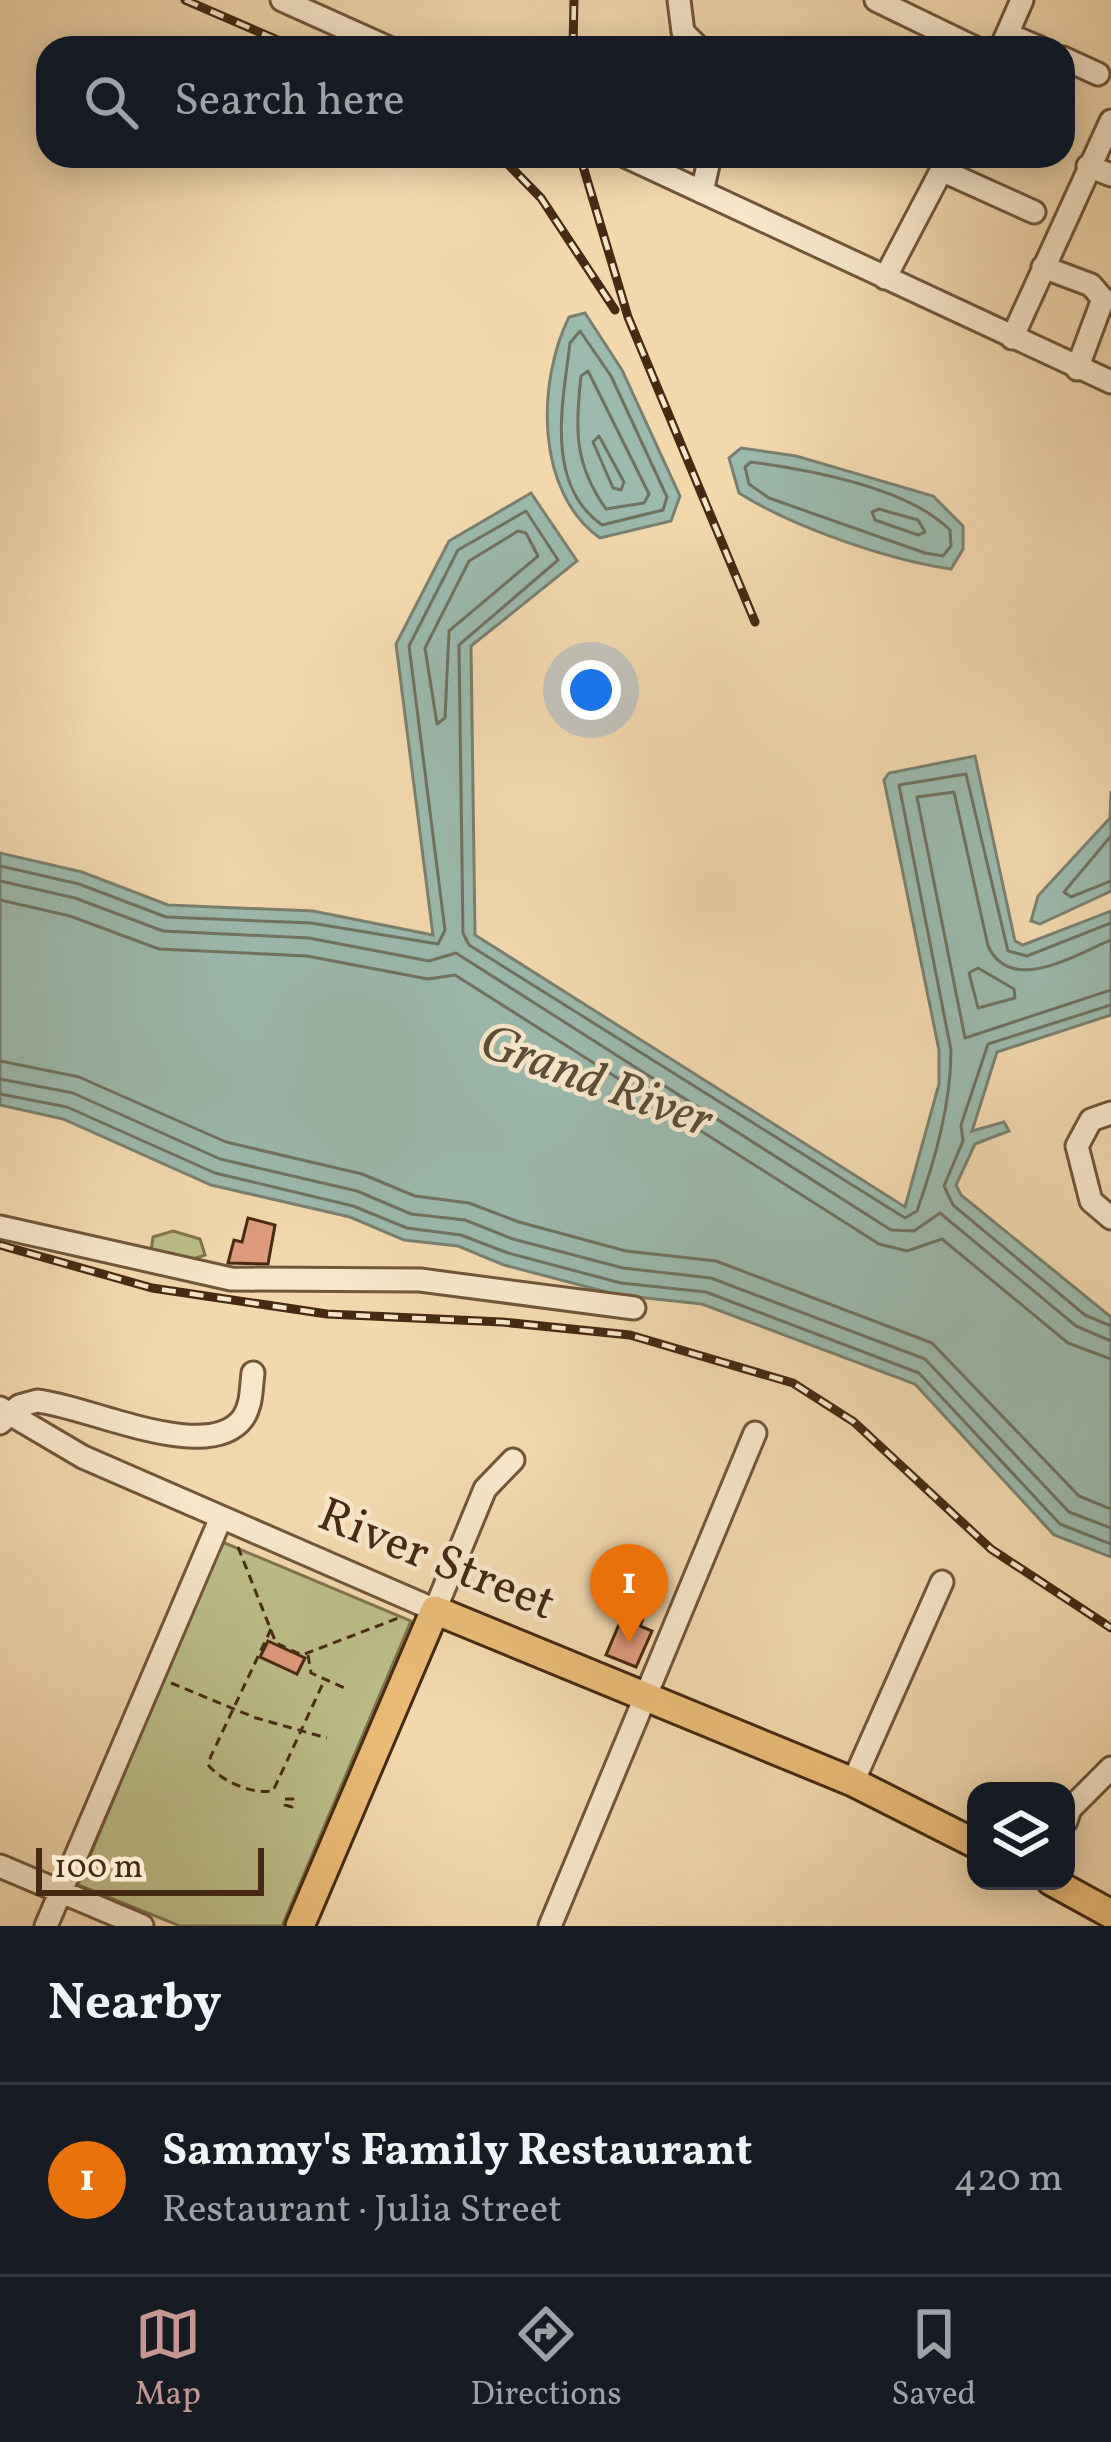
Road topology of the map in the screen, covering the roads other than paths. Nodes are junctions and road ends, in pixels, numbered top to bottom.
1 (282, 0) edge
2 (679, 0) edge
3 (876, 0) edge
4 (1022, 0) edge
5 (362, 36) edge
6 (687, 36) edge
7 (950, 36) edge
8 (1007, 36) edge
9 (1075, 63) edge
10 (1098, 74) dead end
11 (1111, 121) edge
12 (1088, 166) junction
13 (651, 168) edge
14 (707, 168) edge
15 (942, 168) edge
16 (954, 168) edge
17 (1111, 175) edge
18 (702, 192) junction
19 (1034, 212) dead end
20 (1042, 267) junction
21 (885, 278) junction
22 (1012, 338) junction
23 (1077, 369) junction
24 (1111, 382) edge
25 (1111, 1113) edge
26 (1111, 1218) edge
27 (0, 1227) edge
28 (634, 1307) dead end
29 (253, 1372) dead end
30 (3, 1415) edge
31 (754, 1433) dead end
32 (513, 1460) dead end
33 (220, 1520) junction
34 (942, 1582) dead end
35 (435, 1610) junction
36 (646, 1694) junction
37 (1111, 1768) edge
38 (854, 1782) junction
39 (1075, 1804) edge
40 (967, 1839) edge
41 (0, 1866) edge
42 (1067, 1890) edge
43 (60, 1892) junction
44 (1109, 1913) edge
45 (46, 1926) edge
46 (142, 1926) edge
47 (300, 1926) edge
48 (550, 1926) edge

1 - 5 street
2 - 6 street
3 - 7 street
4 - 8 street
9 - 10 street
11 - 12 street
12 - 17 street
12 - 20 street
13 - 18 street
14 - 18 street
15 - 21 street
16 - 19 street
18 - 21 street
20 - 22 street
20 - 23 street
21 - 22 street
22 - 23 street
23 - 24 street
25 - 26 street
27 - 28 street
29 - 30 street
30 - 33 street, River Street
31 - 36 street
32 - 35 street
33 - 35 street, River Street
33 - 43 street
34 - 38 street
35 - 36 main road, River Street
35 - 47 main road
36 - 38 main road, River Street
36 - 48 street
37 - 39 street
38 - 40 main road, River Street
41 - 43 street
42 - 44 main road
43 - 45 street
43 - 46 street

